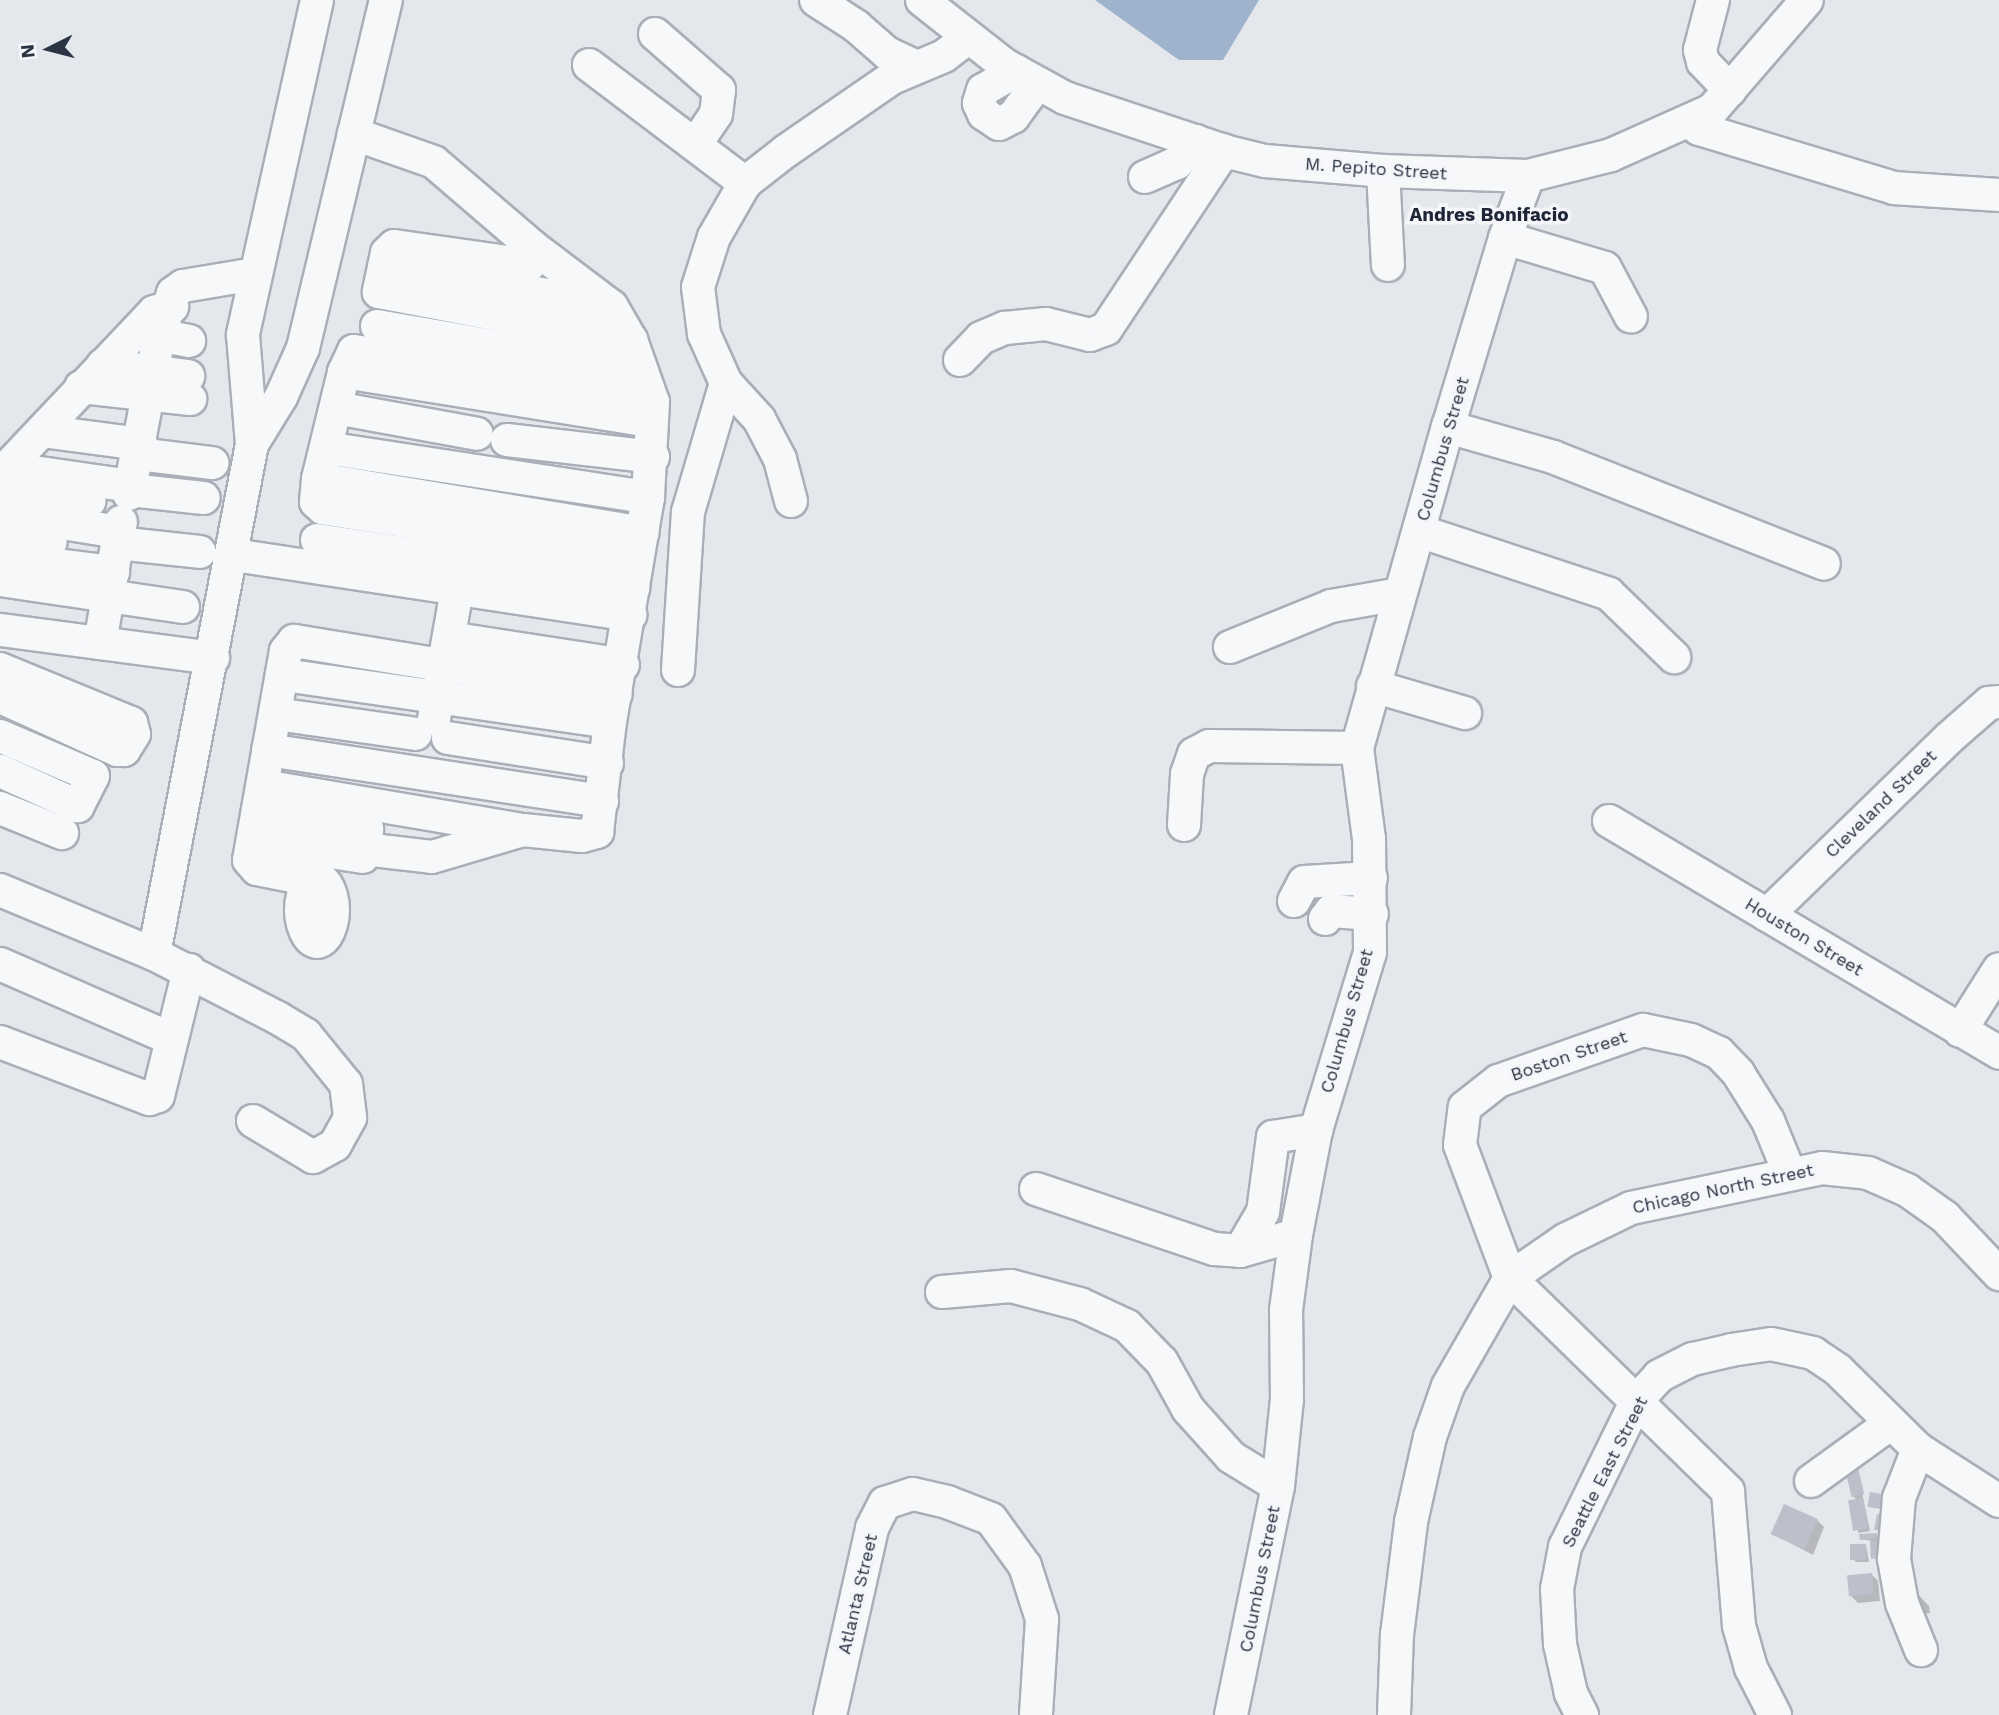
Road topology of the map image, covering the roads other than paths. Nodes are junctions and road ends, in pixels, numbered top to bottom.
1 (317, 0) edge
2 (386, 0) edge
3 (816, 0) edge
4 (922, 0) edge
5 (1713, 0) edge
6 (1807, 0) edge
7 (654, 34) dead end
8 (969, 37) junction
9 (589, 65) dead end
10 (917, 67) junction
11 (1730, 90) junction
12 (1690, 122) junction
13 (354, 134) junction
14 (696, 144) junction
15 (1210, 146) junction
16 (1383, 171) junction
17 (1528, 176) junction
18 (1145, 177) dead end
19 (744, 183) junction
20 (1999, 195) edge
21 (1505, 238) junction
22 (1388, 265) dead end
23 (255, 274) junction
24 (611, 306) junction
25 (1631, 317) dead end
26 (377, 326) dead end
27 (631, 340) junction
28 (960, 360) dead end
29 (506, 371) junction
30 (642, 372) junction
31 (726, 383) junction
32 (336, 408) junction
33 (654, 412) junction
34 (1448, 427) junction
35 (251, 444) junction
36 (140, 447) junction
37 (326, 448) junction
38 (22, 454) edge
39 (653, 457) junction
40 (318, 479) junction
41 (648, 497) junction
42 (791, 501) dead end
43 (473, 502) junction
44 (0, 513) edge
45 (1419, 531) junction
46 (198, 535) junction
47 (0, 536) edge
48 (317, 540) dead end
49 (234, 555) junction
50 (0, 558) edge
51 (463, 561) junction
52 (1824, 564) dead end
53 (636, 573) junction
54 (0, 580) edge
55 (1400, 594) junction
56 (0, 601) edge
57 (0, 630) edge
58 (1230, 647) dead end
59 (446, 650) junction
60 (1674, 657) dead end
61 (214, 658) junction
62 (678, 670) dead end
63 (284, 675) junction
64 (1374, 686) junction
65 (616, 694) junction
66 (1999, 702) edge
67 (1465, 713) dead end
68 (276, 714) junction
69 (432, 735) junction
70 (0, 736) edge
71 (268, 750) junction
72 (1358, 752) junction
73 (1305, 760) dead end
74 (607, 763) junction
75 (0, 771) edge
76 (602, 801) junction
77 (0, 808) edge
78 (416, 810) junction
79 (258, 813) junction
80 (1609, 821) dead end
81 (1184, 825) dead end
82 (523, 830) junction
83 (0, 831) edge
84 (408, 850) junction
85 (364, 853) junction
86 (1371, 878) junction
87 (0, 890) edge
88 (1294, 901) dead end
89 (1372, 914) junction
90 (1767, 915) junction
91 (1325, 919) dead end
92 (154, 954) junction
93 (0, 964) edge
94 (189, 970) junction
95 (1999, 970) edge
96 (1960, 1031) junction
97 (169, 1038) junction
98 (0, 1042) edge
99 (1999, 1053) edge
100 (253, 1121) dead end
101 (1316, 1130) junction
102 (1789, 1172) junction
103 (1036, 1189) dead end
104 (1296, 1235) junction
105 (1240, 1251) junction
106 (1999, 1274) edge
107 (1510, 1278) junction
108 (1290, 1280) junction
109 (942, 1292) dead end
110 (1637, 1400) junction
111 (1891, 1423) junction
112 (1918, 1449) junction
113 (1811, 1480) dead end
114 (1278, 1486) junction
115 (1999, 1502) edge
116 (1921, 1650) dead end
117 (830, 1715) edge
118 (1036, 1715) edge
119 (1230, 1715) edge
120 (1394, 1715) edge
121 (1582, 1715) edge
122 (1775, 1715) edge

1 - 23 street
2 - 13 street
3 - 10 street
4 - 8 street, M. Pepito Street
5 - 11 street
6 - 11 street, M. Pepito Street
7 - 14 street
8 - 10 street
8 - 15 street, M. Pepito Street
9 - 14 street
10 - 19 street
11 - 12 street, M. Pepito Street
12 - 17 street, M. Pepito Street
12 - 20 street
13 - 29 street
13 - 35 street
14 - 19 street
15 - 16 street, M. Pepito Street
15 - 18 street
15 - 28 street
16 - 17 street, M. Pepito Street
16 - 22 street
17 - 21 street, Columbus Street
19 - 31 street
21 - 25 street
21 - 34 street, Columbus Street
23 - 35 street
23 - 36 street
24 - 27 street
24 - 29 street
24 - 29 street
26 - 29 street
27 - 29 street
27 - 30 street
29 - 29 street
29 - 30 street
29 - 32 street
29 - 32 street
29 - 33 street
29 - 37 street
29 - 39 street
29 - 41 street
29 - 43 street
30 - 33 street
31 - 42 street
31 - 62 street
32 - 37 street
33 - 39 street
34 - 45 street, Columbus Street
34 - 52 street
35 - 49 street
36 - 38 street
36 - 38 street
36 - 38 street
36 - 38 street
36 - 44 street
36 - 46 street
36 - 46 street
36 - 46 street
36 - 46 street
36 - 47 street
36 - 50 street
36 - 54 street
36 - 56 street
36 - 57 street
36 - 61 street
37 - 40 street
39 - 41 street
40 - 43 street
40 - 51 street
41 - 53 street
43 - 51 street
43 - 53 street
45 - 55 street, Columbus Street
45 - 60 street
48 - 51 street
49 - 51 street
49 - 61 street
51 - 53 street
51 - 53 street
51 - 59 street
53 - 65 street
55 - 58 street
55 - 64 street, Columbus Street
59 - 63 street
59 - 65 street
59 - 69 street
61 - 92 street
63 - 68 street
63 - 69 street
64 - 67 street
64 - 72 street, Columbus Street
65 - 69 street
65 - 74 street
66 - 90 street, Cleveland Street
68 - 69 street
68 - 71 street
69 - 71 street
69 - 74 street
69 - 76 street
69 - 78 street
70 - 75 street
71 - 79 street
72 - 73 street
72 - 81 street
72 - 86 street, Columbus Street
74 - 76 street
76 - 82 street
77 - 83 street
78 - 79 street
78 - 82 street
78 - 84 street
79 - 85 street
79 - 85 street
80 - 90 street, Houston Street
82 - 84 street
84 - 85 street
86 - 88 street
86 - 89 street, Columbus Street
87 - 92 street
89 - 91 street
89 - 101 street, Columbus Street
90 - 96 street, Houston Street
92 - 94 street
93 - 97 street
94 - 97 street
94 - 100 street
95 - 96 street
96 - 99 street, Houston Street
97 - 98 street
101 - 104 street, Columbus Street
101 - 105 street
102 - 106 street, Chicago North Street
102 - 107 street, Chicago North Street
102 - 107 street, Boston Street
103 - 105 street
104 - 105 street
104 - 108 street, Columbus Street
105 - 108 street
107 - 110 street
107 - 120 street, Chicago North Street
108 - 114 street, Columbus Street
109 - 114 street
110 - 111 street, Seattle East Street
110 - 121 street, Seattle East Street
110 - 122 street
111 - 112 street, Seattle East Street
111 - 113 street
112 - 115 street, Seattle East Street
112 - 116 street
114 - 119 street, Columbus Street
117 - 118 street, Atlanta Street

